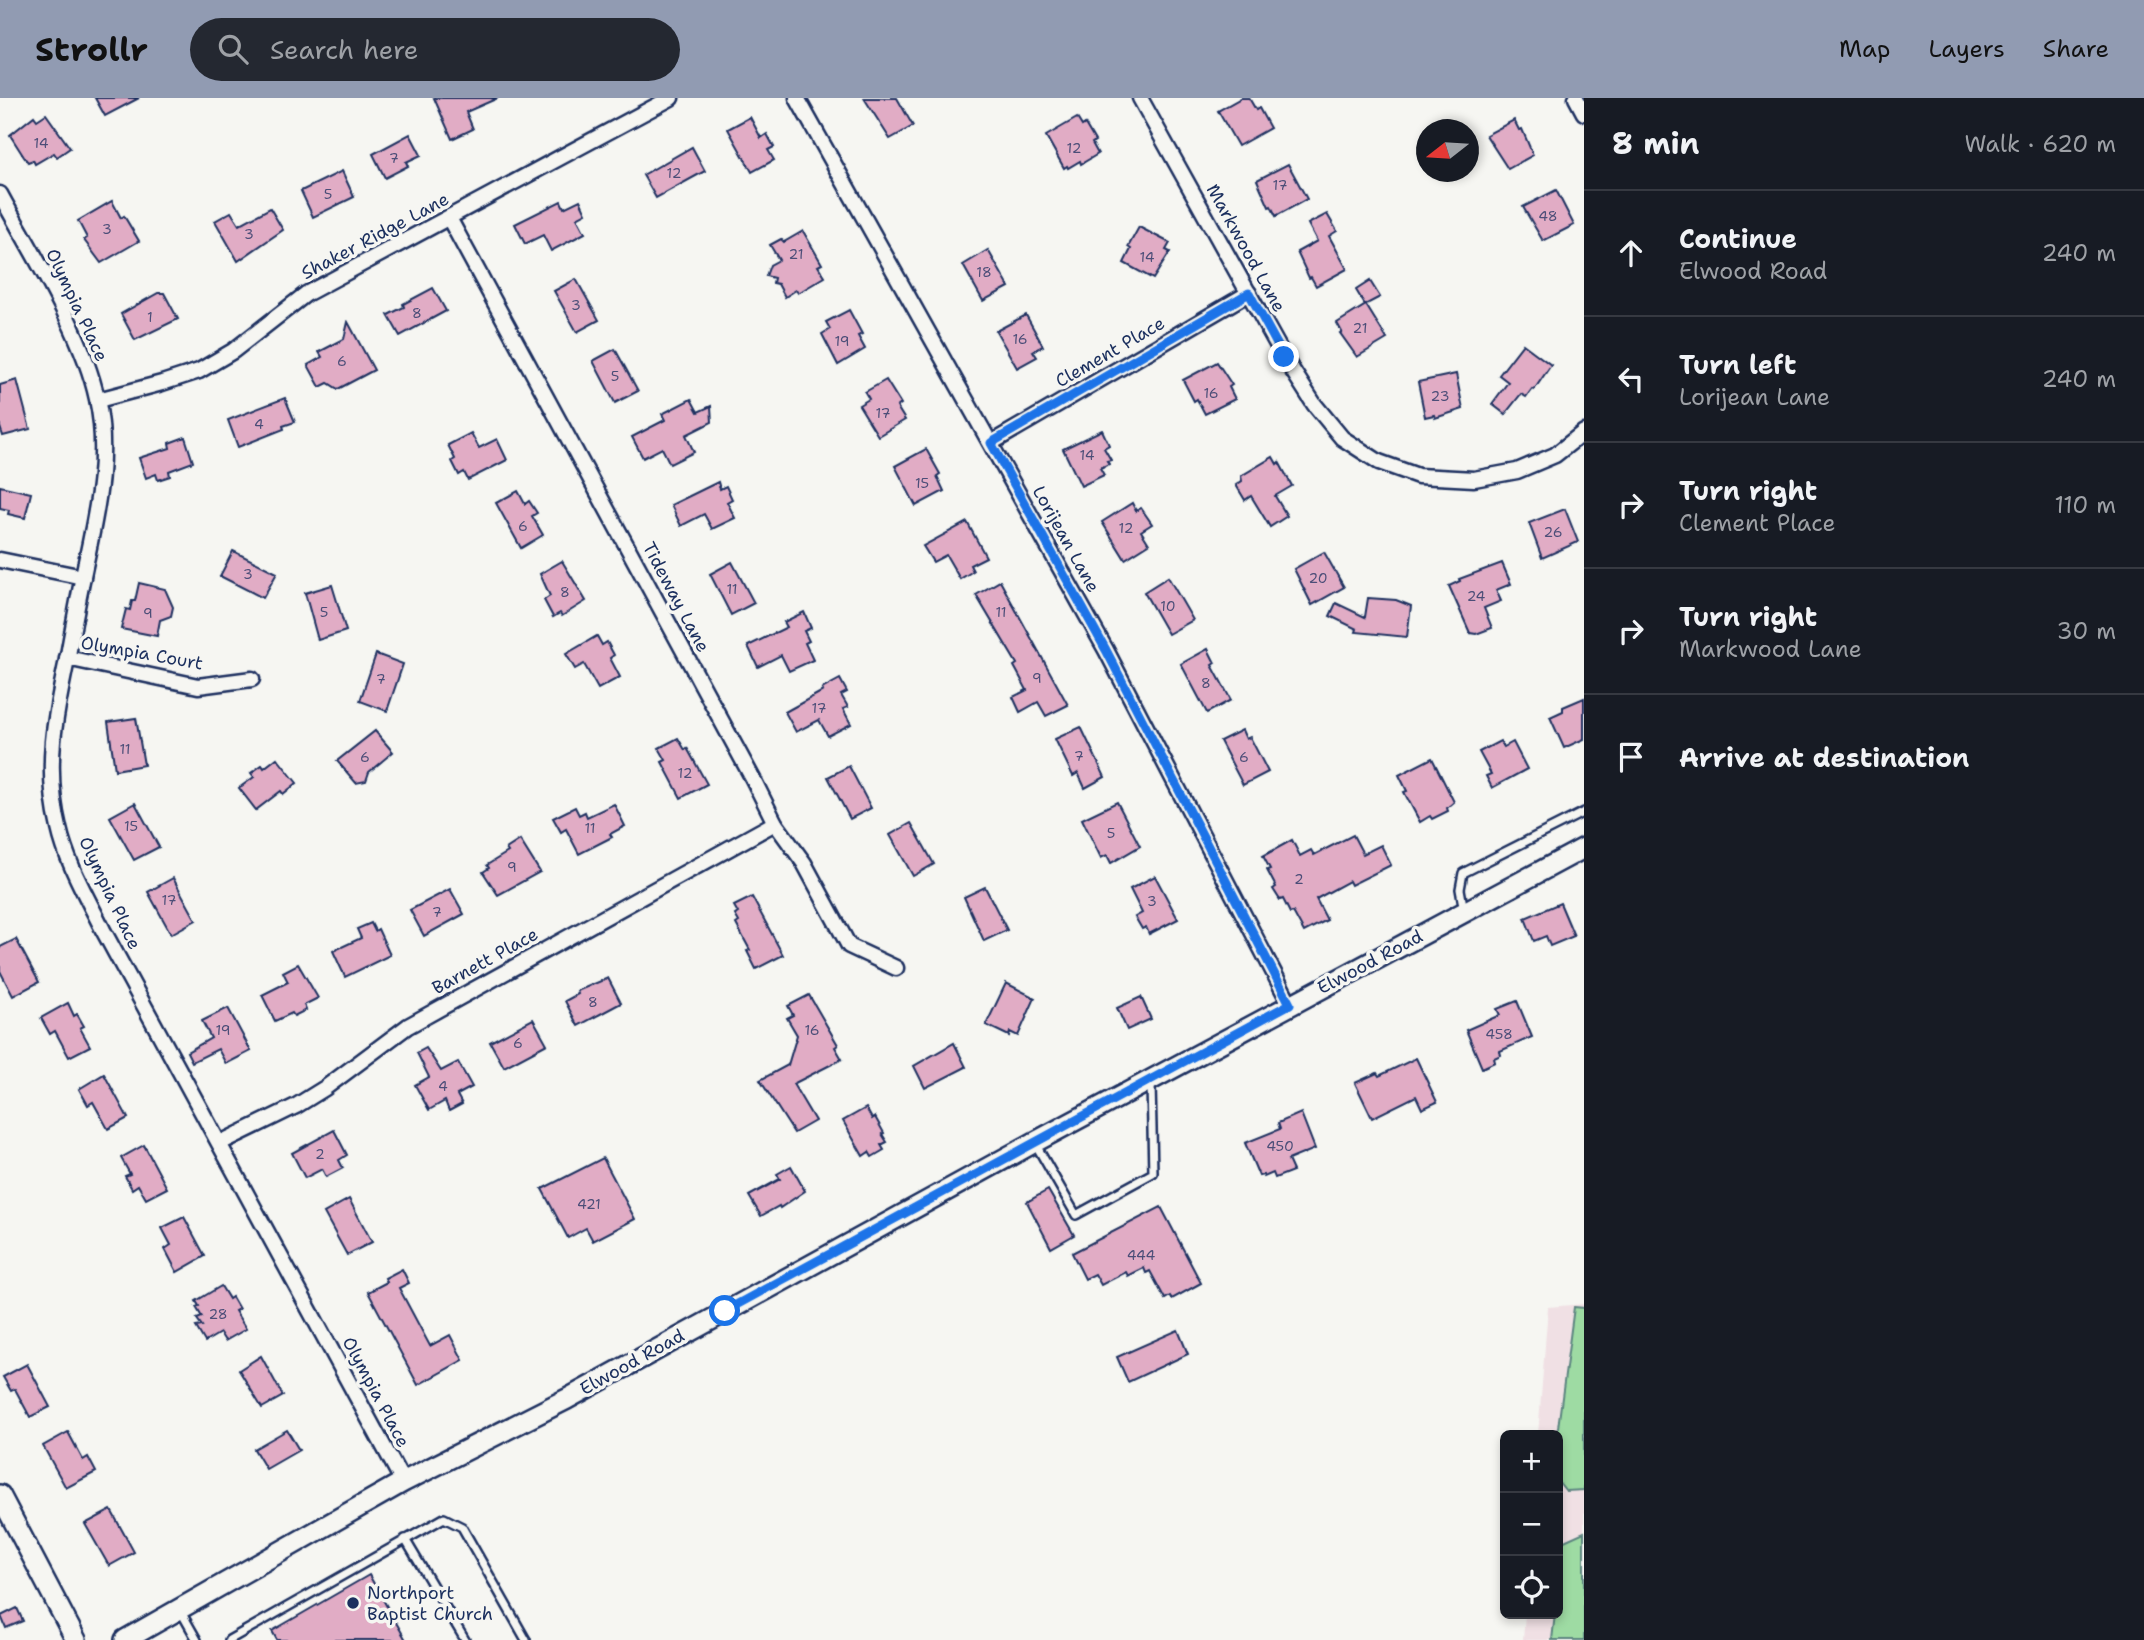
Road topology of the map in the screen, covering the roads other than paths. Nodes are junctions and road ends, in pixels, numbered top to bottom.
1 (671, 98) edge
2 (797, 98) edge
3 (1140, 98) edge
4 (1576, 98) edge
5 (1584, 113) edge
6 (0, 194) edge
7 (449, 218) junction
8 (1249, 293) junction
9 (97, 400) junction
10 (1584, 432) edge
11 (991, 443) junction
12 (0, 560) edge
13 (83, 577) junction
14 (67, 658) junction
15 (252, 680) dead end
16 (1584, 812) edge
17 (775, 823) junction
18 (1584, 848) edge
19 (1465, 911) junction
20 (896, 968) dead end
21 (1290, 1004) junction
22 (1151, 1080) junction
23 (1035, 1142) junction
24 (220, 1143) junction
25 (403, 1482) junction
26 (0, 1495) edge
27 (405, 1539) junction
28 (179, 1609) junction
29 (76, 1640) edge
30 (125, 1640) edge
31 (197, 1640) edge
32 (229, 1640) edge
33 (465, 1640) edge
34 (526, 1640) edge

1 - 7 street, Shaker Ridge Lane
2 - 11 street, Lorijean Lane
3 - 8 street, Markwood Lane
4 - 5 street
6 - 9 street, Olympia Place
7 - 9 street, Shaker Ridge Lane
7 - 17 street, Tideway Lane
8 - 10 street, Markwood Lane
8 - 11 street, Clement Place
9 - 13 street, Olympia Place
11 - 21 street, Lorijean Lane
12 - 13 street
13 - 14 street, Olympia Place
14 - 15 street, Olympia Court
14 - 24 street, Olympia Place
16 - 19 lane
17 - 20 street, Tideway Lane
17 - 24 street, Barnett Place
18 - 19 main road, Elwood Road
19 - 21 main road, Elwood Road
21 - 22 main road, Elwood Road
22 - 23 main road, Elwood Road
22 - 23 lane
23 - 25 main road, Elwood Road
24 - 25 street, Olympia Place
25 - 28 main road, Elwood Road
26 - 29 main road
27 - 32 lane
27 - 33 lane
27 - 34 lane
28 - 30 main road, Elwood Road
28 - 31 lane

